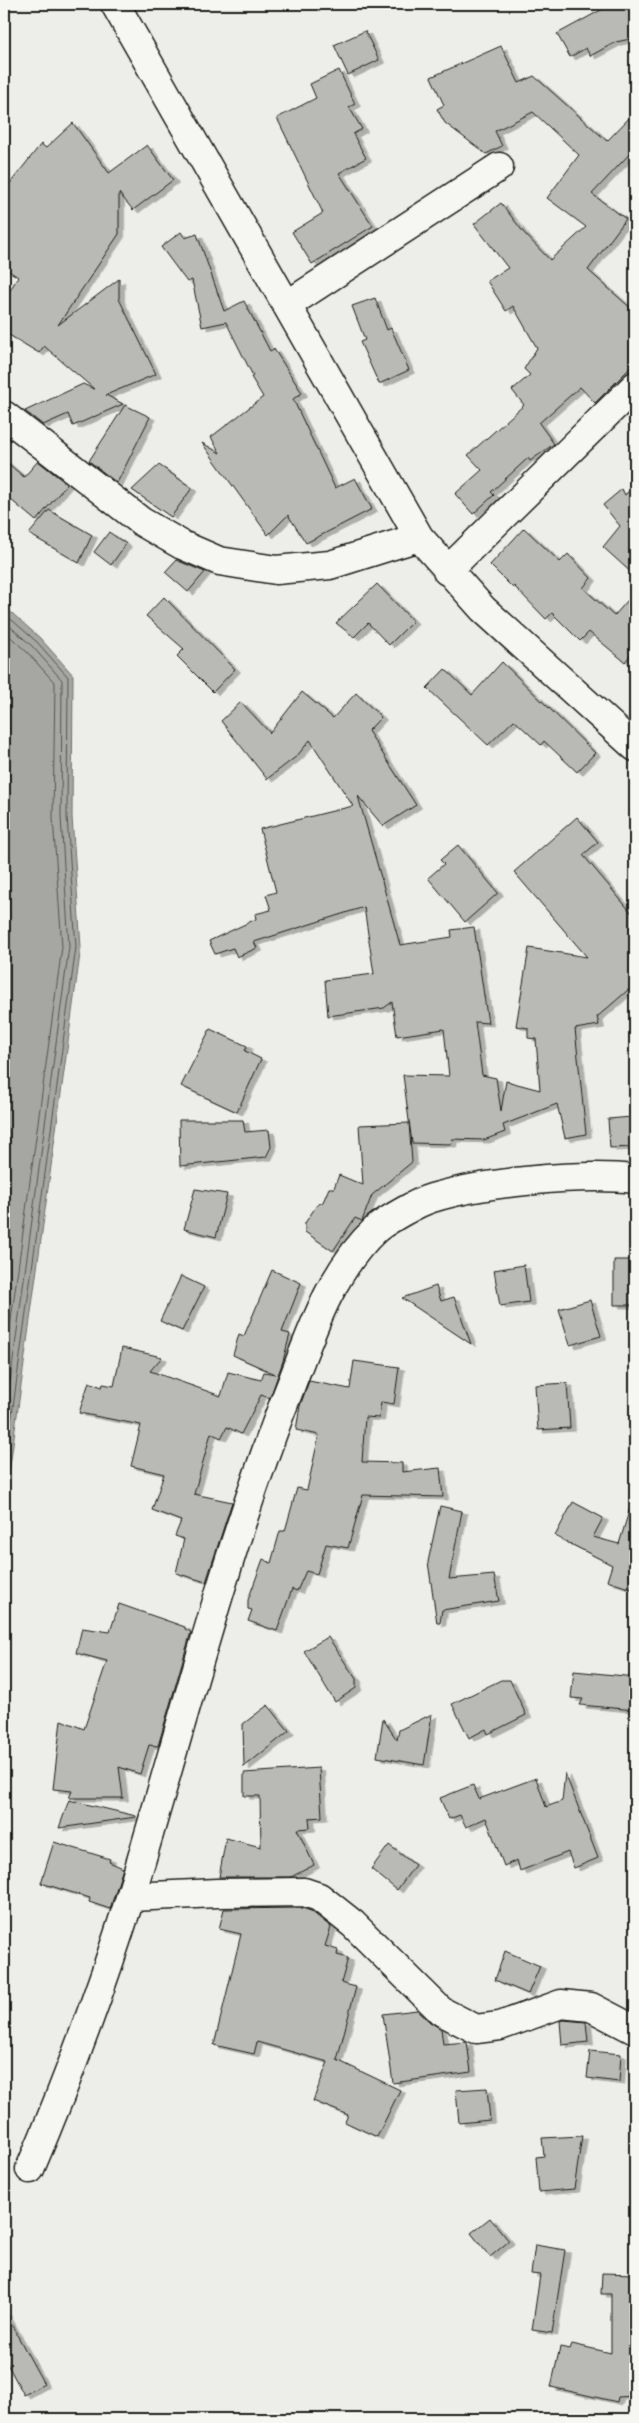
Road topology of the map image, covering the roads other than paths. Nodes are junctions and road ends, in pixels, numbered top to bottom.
1 (115, 4) edge
2 (499, 167) dead end
3 (287, 305) junction
4 (635, 386) edge
5 (4, 415) edge
6 (418, 537) junction
7 (447, 571) junction
8 (634, 742) edge
9 (635, 1179) edge
10 (130, 1897) junction
11 (635, 2030) edge
12 (30, 2169) dead end

1 - 3 street
2 - 3 street
3 - 6 street
4 - 7 street
5 - 6 street
6 - 7 street
7 - 8 street
9 - 10 street
10 - 11 street
10 - 12 street

